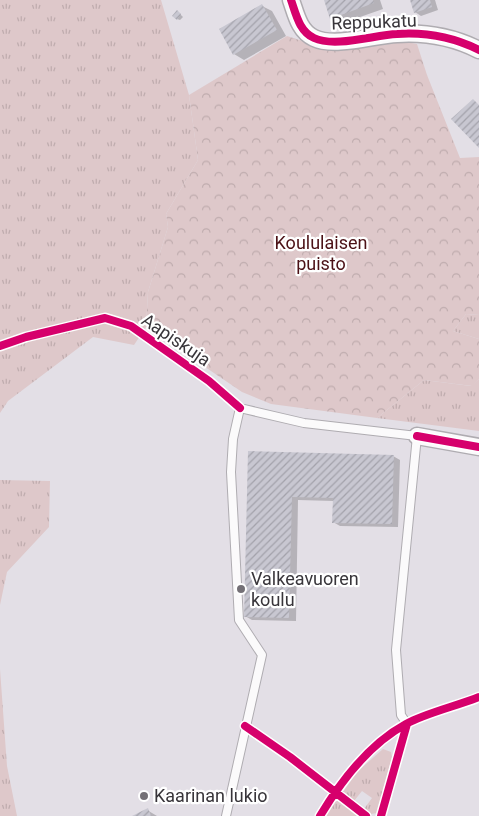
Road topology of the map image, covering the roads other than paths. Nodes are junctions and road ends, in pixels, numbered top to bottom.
1 (291, 0) edge
2 (479, 50) edge
3 (417, 436) junction
4 (479, 447) edge
5 (407, 724) dead end
6 (226, 816) edge

1 - 2 street, Reppukatu
3 - 4 street
3 - 5 lane
3 - 6 lane

